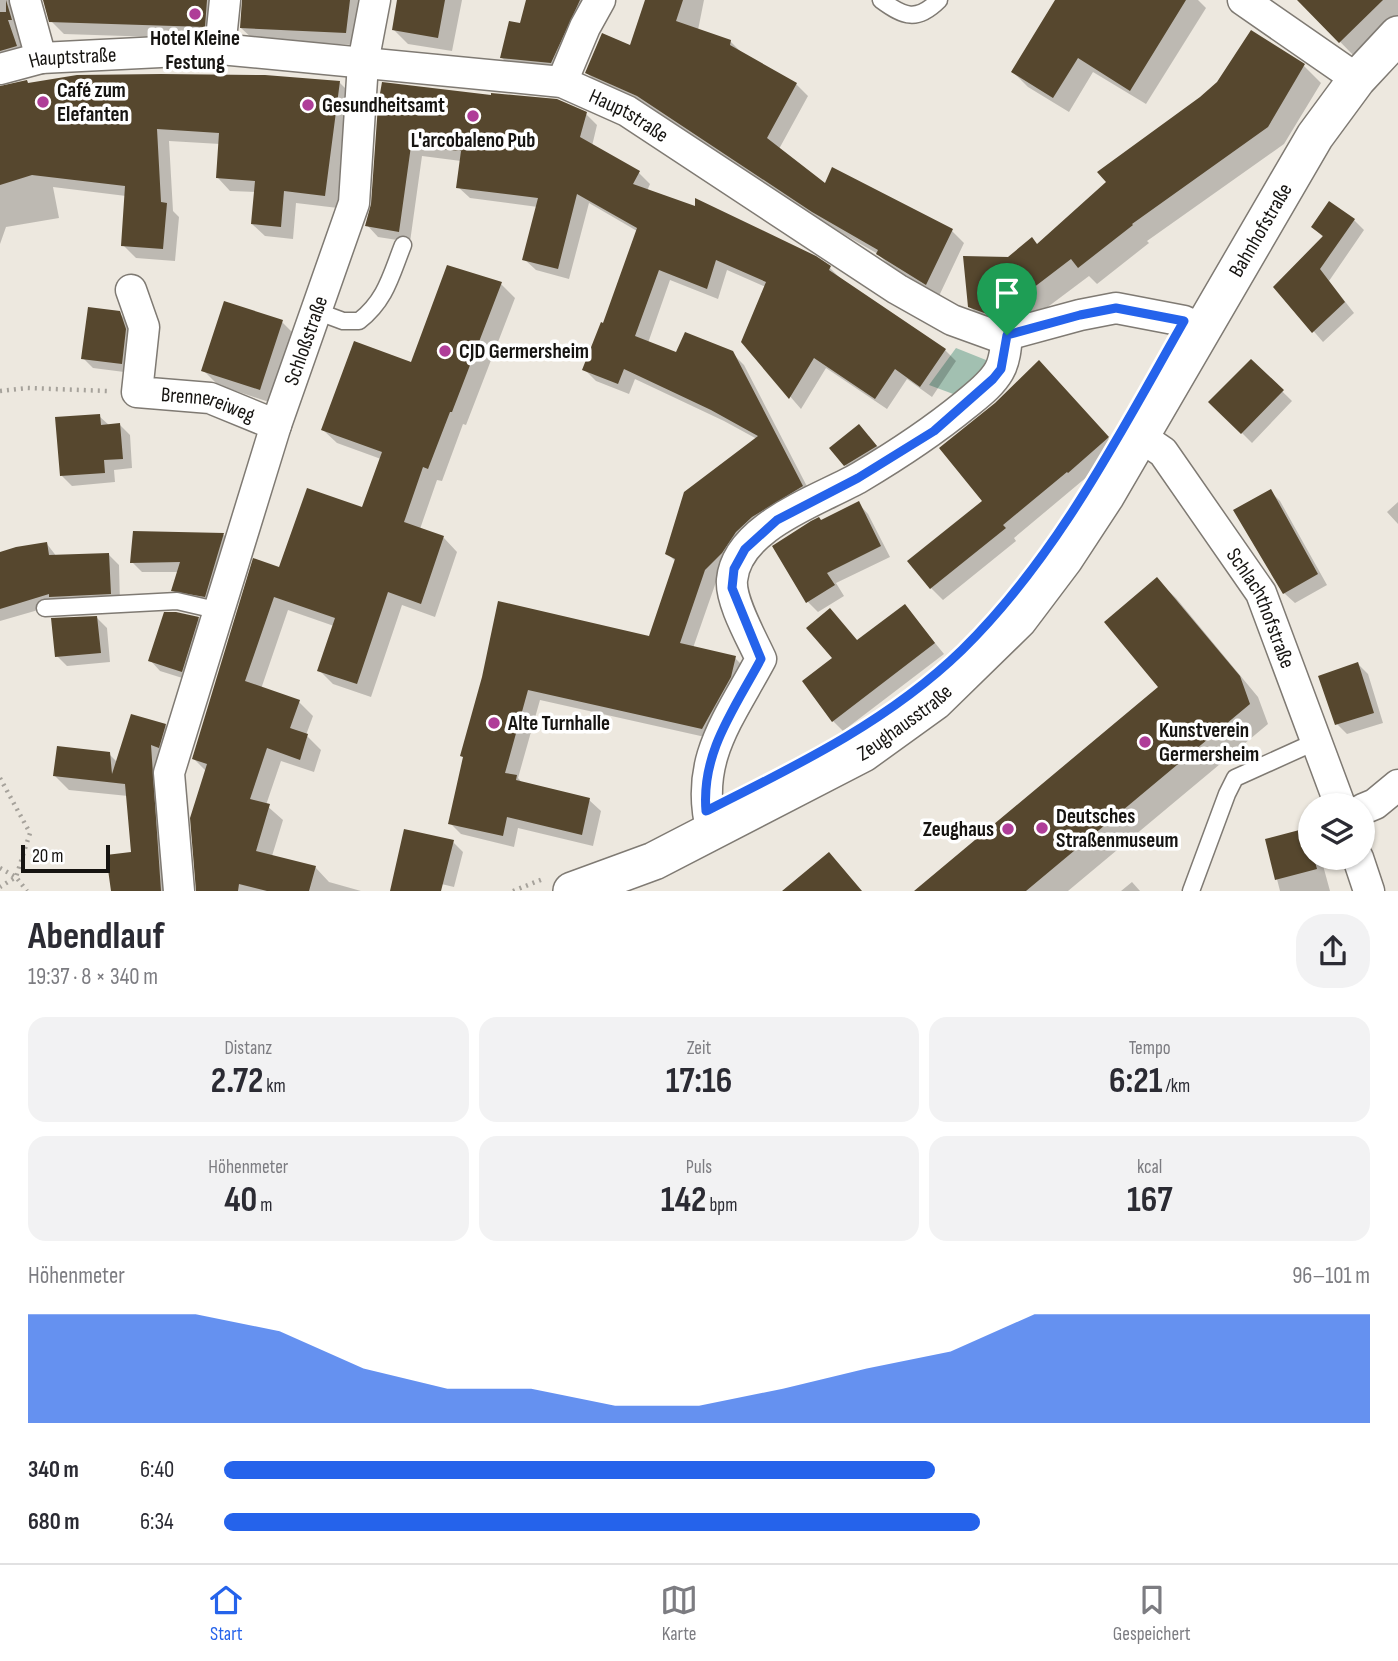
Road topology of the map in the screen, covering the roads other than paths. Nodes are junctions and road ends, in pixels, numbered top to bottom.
1 (25, 0) edge
2 (226, 0) edge
3 (374, 0) edge
4 (600, 0) edge
5 (881, 0) edge
6 (939, 0) edge
7 (1242, 0) edge
8 (1398, 35) edge
9 (220, 49) junction
10 (41, 58) junction
11 (363, 63) junction
12 (0, 69) edge
13 (1357, 79) junction
14 (562, 82) junction
15 (403, 245) dead end
16 (131, 290) dead end
17 (316, 311) junction
18 (1201, 329) junction
19 (1007, 335) junction
20 (276, 425) junction
21 (1141, 437) junction
22 (45, 608) dead end
23 (220, 611) junction
24 (1317, 741) junction
25 (1398, 785) edge
26 (1336, 793) edge
27 (1375, 804) edge
28 (712, 832) junction
29 (1361, 870) edge
30 (562, 883) edge
31 (179, 891) edge
32 (1191, 891) edge
33 (1369, 891) edge

1 - 10 street
2 - 9 street
3 - 11 street, Schloßstraße
4 - 14 street
5 - 6 lane
7 - 13 street
8 - 13 street, Bahnhofstraße
9 - 10 street, Hauptstraße
9 - 11 street, Hauptstraße
10 - 12 street, Hauptstraße
11 - 14 street, Hauptstraße
11 - 17 street, Schloßstraße
13 - 18 street, Bahnhofstraße
14 - 19 street, Hauptstraße
15 - 17 lane
16 - 20 street, Brennereiweg
17 - 20 street, Schloßstraße
18 - 19 street, Hauptstraße
18 - 21 street, Bahnhofstraße
19 - 28 street
20 - 23 street, Schloßstraße
21 - 24 street, Schlachthofstraße
21 - 28 street, Zeughausstraße
22 - 23 lane
23 - 31 street, Schloßstraße
24 - 26 street, Schlachthofstraße
24 - 32 lane
25 - 27 street
28 - 30 street, Zeughausstraße
29 - 33 street

